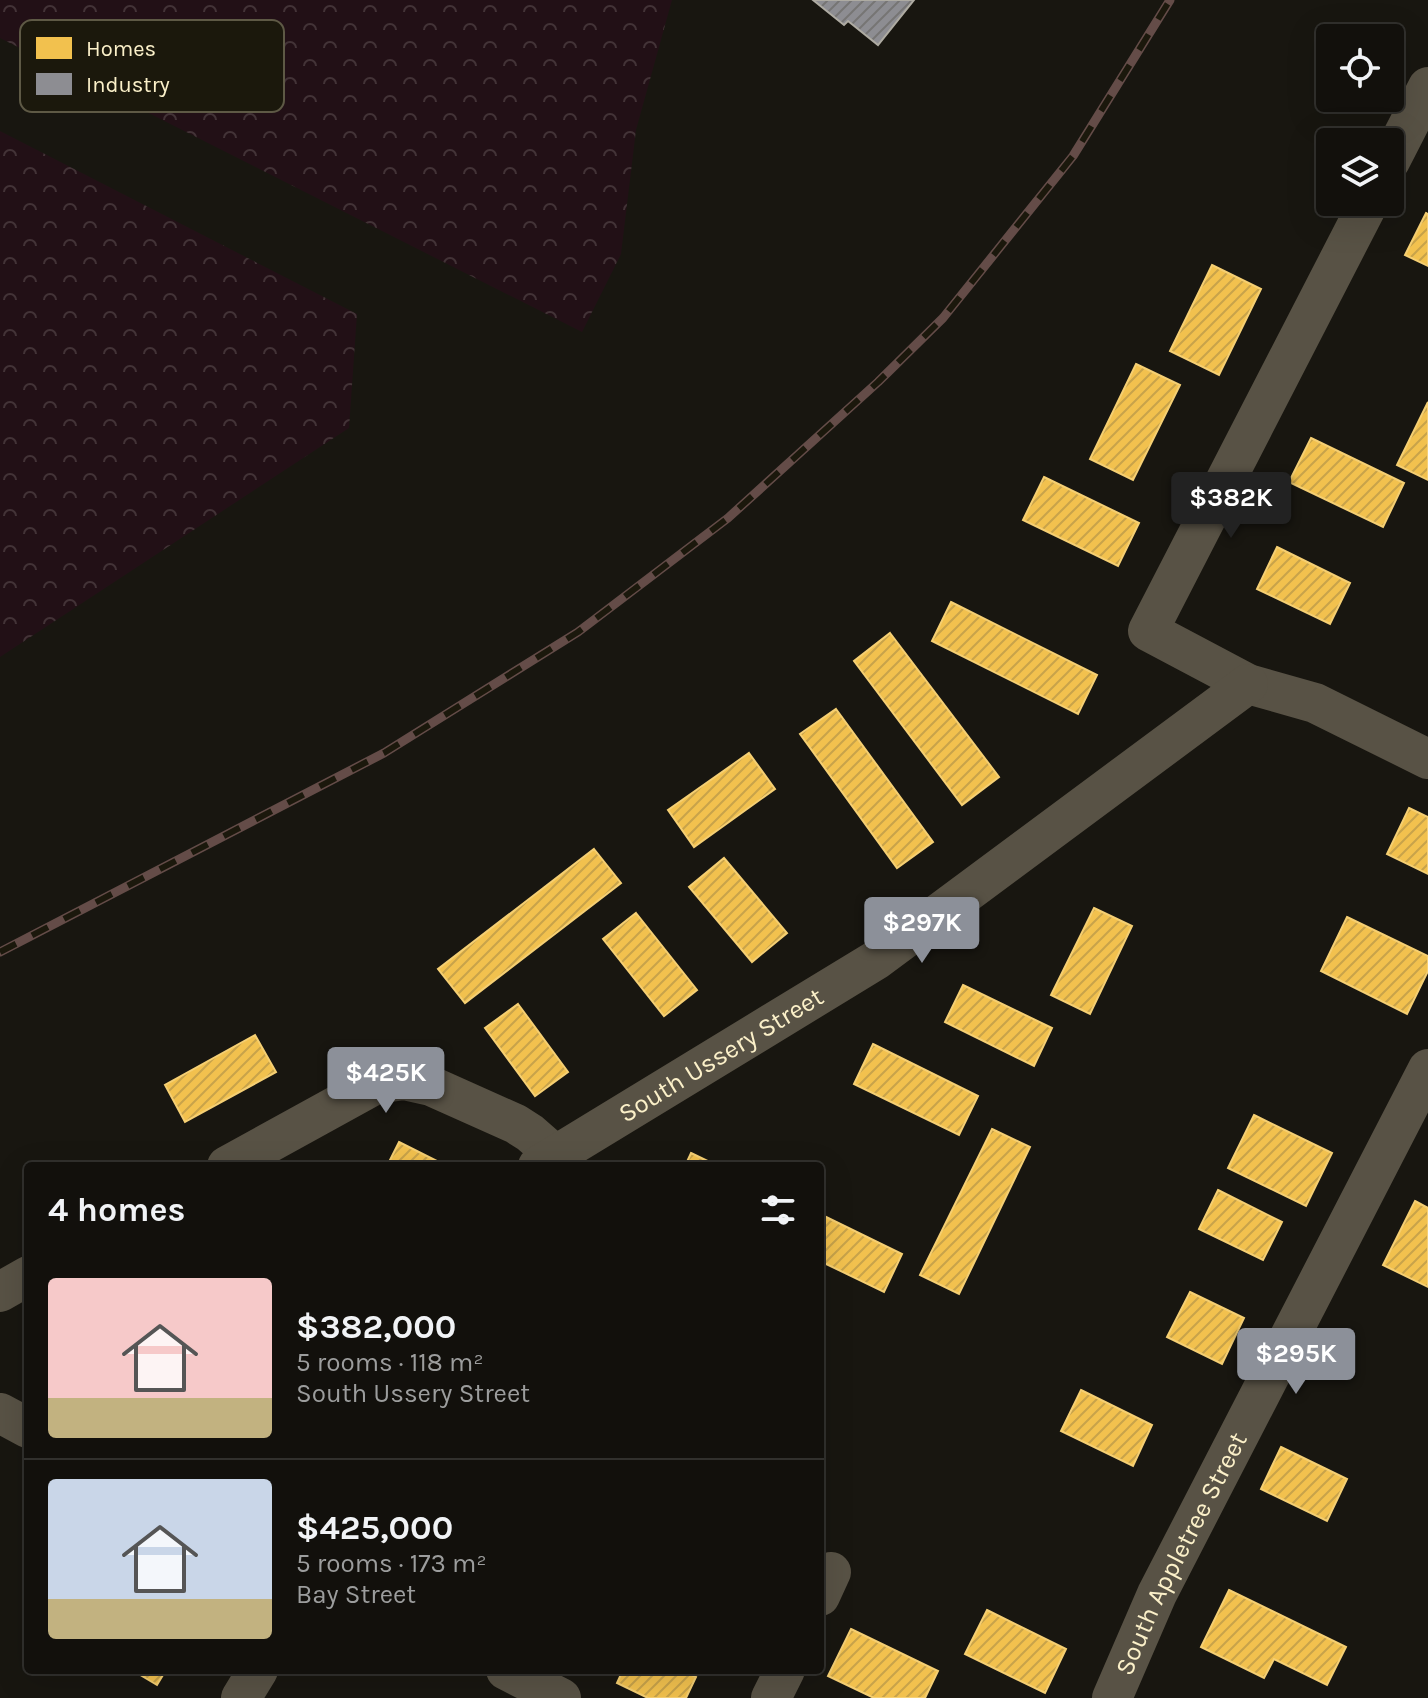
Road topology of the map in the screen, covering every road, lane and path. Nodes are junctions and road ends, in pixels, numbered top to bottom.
1 (1428, 87) edge
2 (1404, 134) edge
3 (1362, 216) edge
4 (1248, 684) junction
5 (1428, 759) edge
6 (1428, 1069) edge
7 (546, 1160) edge
8 (234, 1162) edge
9 (24, 1278) edge
10 (0, 1292) edge
11 (0, 1413) edge
12 (24, 1426) edge
13 (256, 1674) edge
14 (514, 1674) edge
15 (783, 1674) edge
16 (241, 1698) edge
17 (561, 1698) edge
18 (771, 1698) edge
19 (1112, 1698) edge

1 - 2 street
3 - 4 street
4 - 5 street
4 - 7 street, South Ussery Street
6 - 19 street, South Appletree Street
7 - 8 street
9 - 10 street
11 - 12 street
13 - 16 street
14 - 17 street
15 - 18 street

